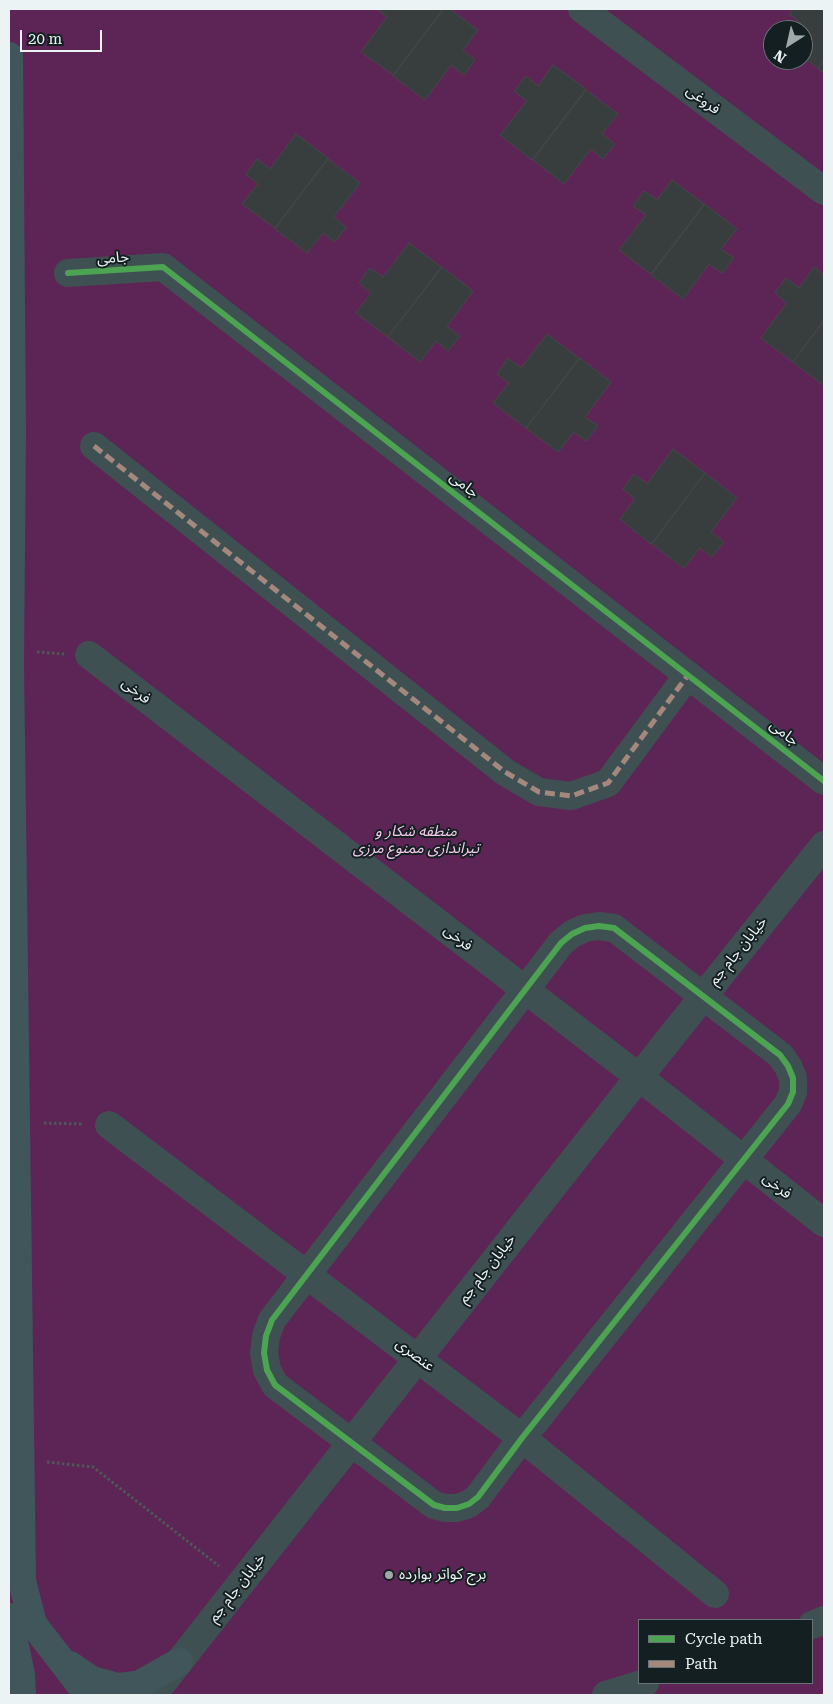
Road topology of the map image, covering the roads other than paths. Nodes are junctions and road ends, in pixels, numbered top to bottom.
1 (582, 9) edge
2 (9, 56) edge
3 (824, 191) edge
4 (68, 273) dead end
5 (94, 446) dead end
6 (10, 650) edge
7 (89, 655) road end
8 (688, 675) junction
9 (824, 781) edge
10 (824, 845) edge
11 (525, 990) junction
12 (702, 996) junction
13 (639, 1077) junction
14 (109, 1124) road end
15 (744, 1160) junction
16 (824, 1223) edge
17 (307, 1274) junction
18 (418, 1357) junction
19 (522, 1438) junction
20 (352, 1442) junction
21 (715, 1594) dead end
22 (9, 1617) edge
23 (51, 1648) junction
24 (179, 1662) junction
25 (642, 1684) edge
26 (22, 1695) edge
27 (88, 1695) edge
28 (153, 1695) edge
29 (606, 1695) edge

1 - 3 street, فروغی
2 - 6 main road
4 - 8 street, جامی
5 - 8 street
6 - 23 main road
7 - 11 street, فرخی
8 - 9 street, جامی
10 - 12 street, خیابان جام جم
11 - 12 street
11 - 13 street, فرخی
11 - 17 street
12 - 13 street, خیابان جام جم
12 - 15 street
13 - 15 street, فرخی
13 - 18 street, خیابان جام جم
14 - 17 street, عنصری
15 - 16 street, فرخی
15 - 19 street
17 - 18 street, عنصری
17 - 20 street
18 - 19 street, عنصری
18 - 20 street, خیابان جام جم
19 - 20 street
19 - 21 street, عنصری
20 - 24 street, خیابان جام جم
22 - 26 main road
23 - 24 main road
23 - 27 main road
24 - 28 street, خیابان جام جم
25 - 29 street

